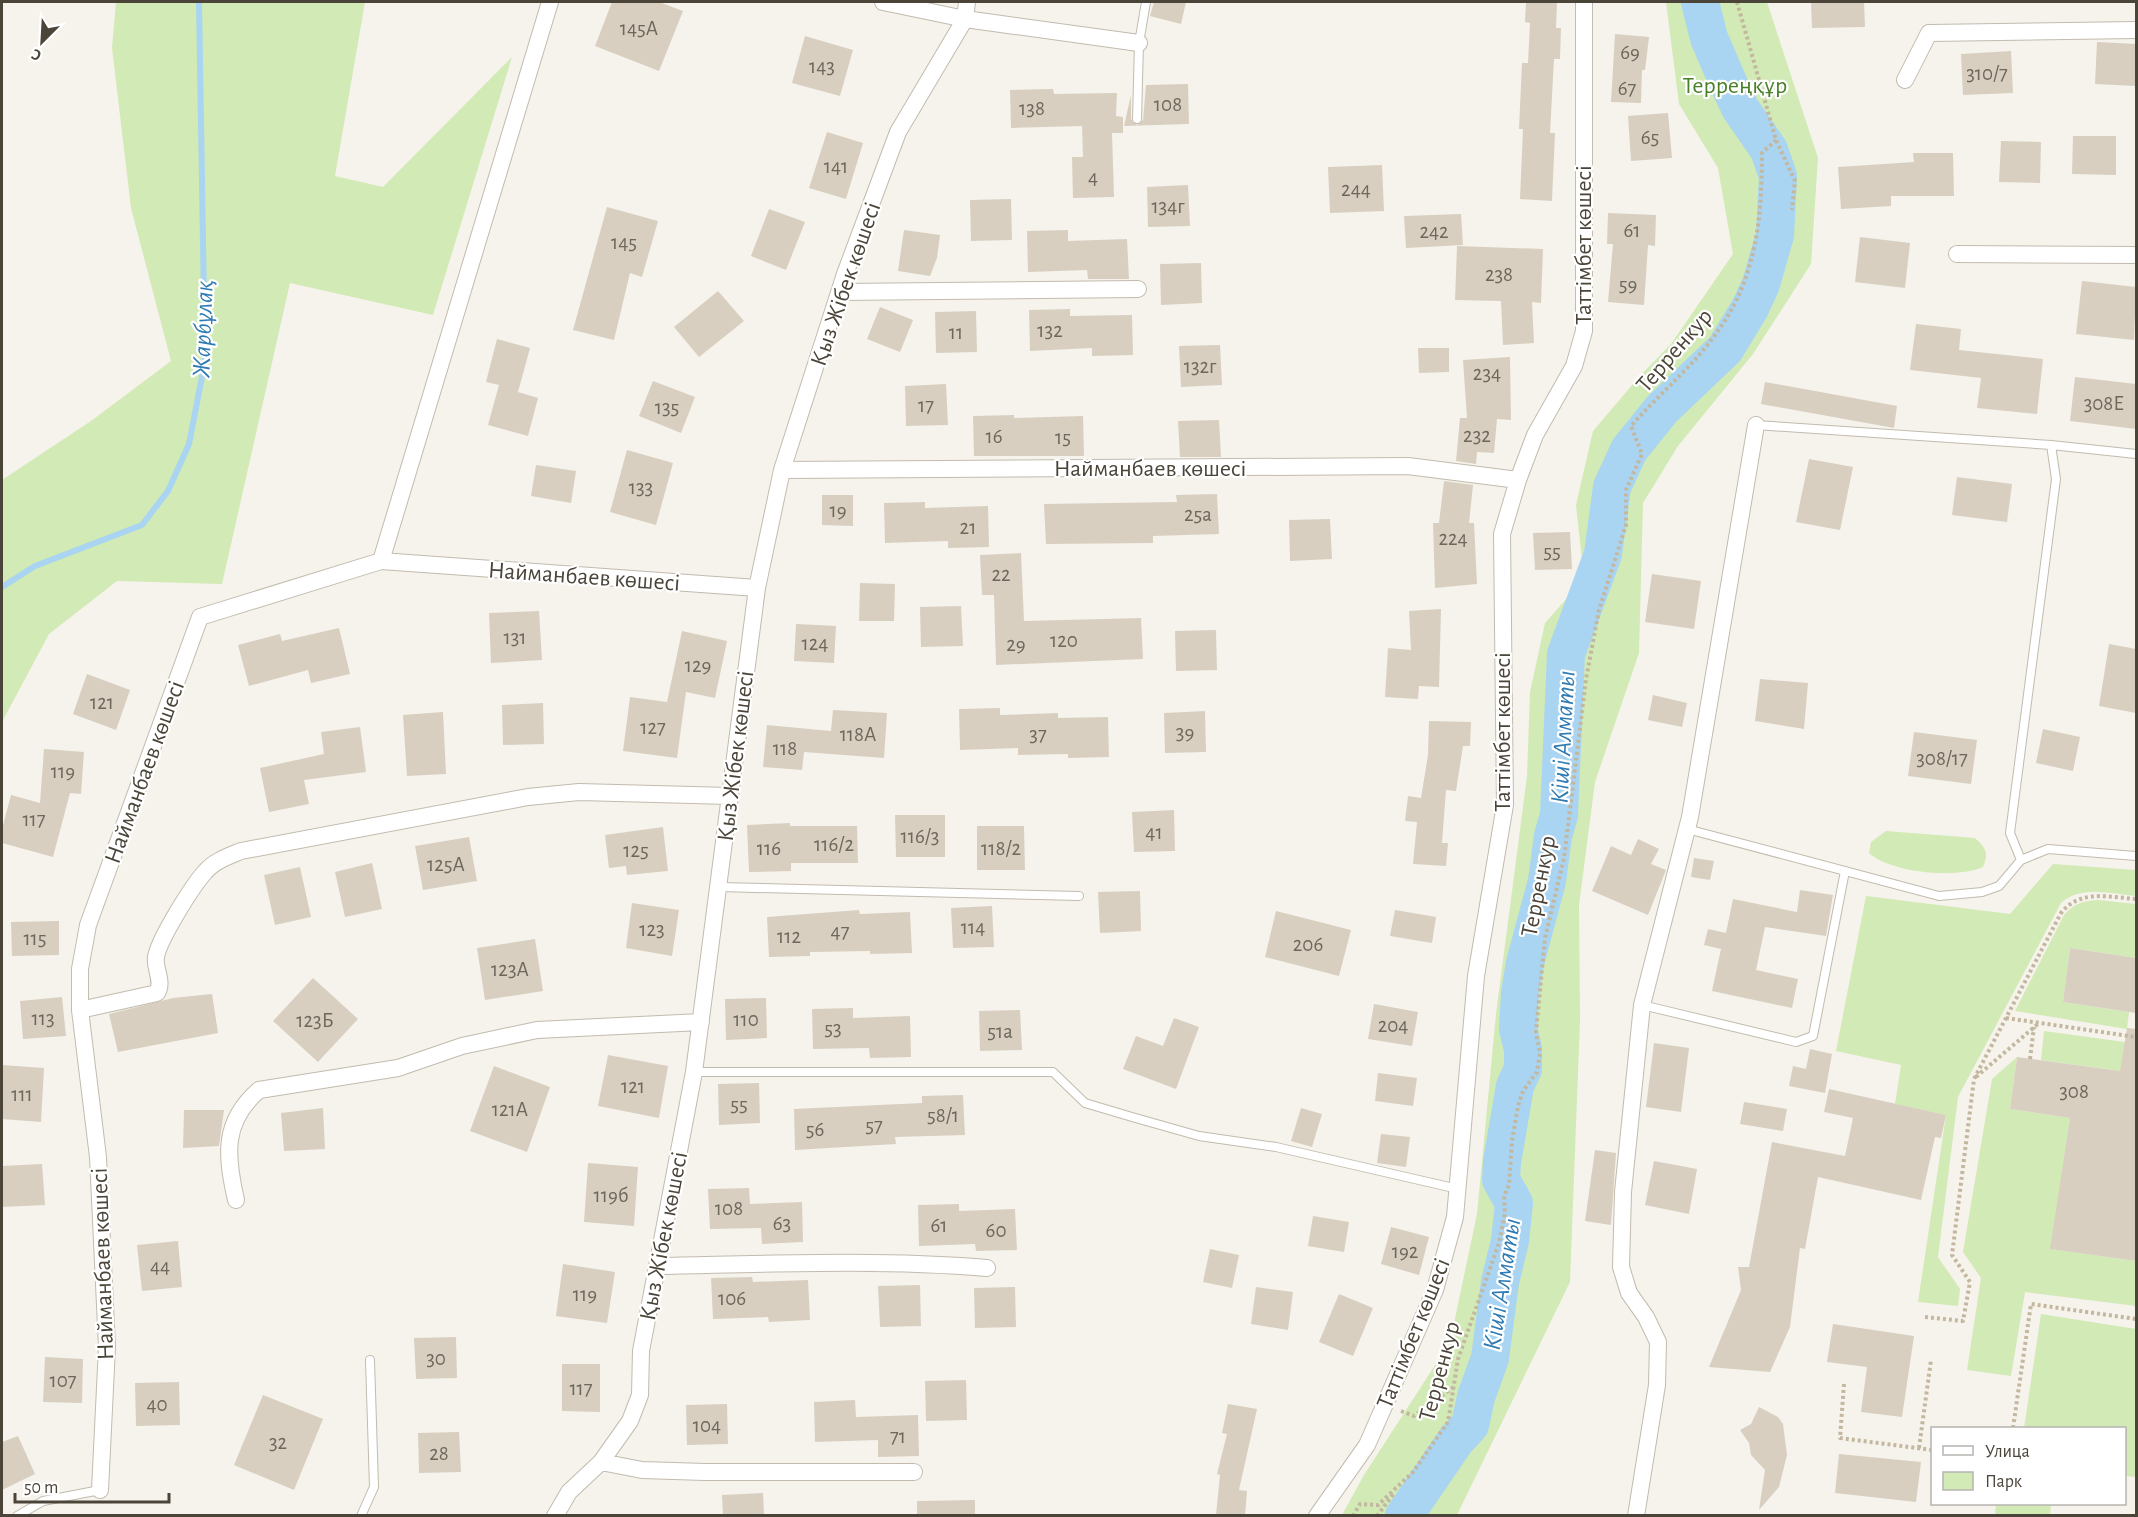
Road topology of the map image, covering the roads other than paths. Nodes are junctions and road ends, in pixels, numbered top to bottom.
1 (550, 2) edge
2 (883, 2) edge
3 (967, 2) edge
4 (1146, 2) edge
5 (1584, 2) edge
6 (965, 19) junction
7 (2136, 30) edge
8 (1139, 43) junction
9 (1905, 80) dead end
10 (1137, 119) dead end
11 (1957, 254) dead end
12 (2136, 255) edge
13 (1138, 289) dead end
14 (840, 292) junction
15 (1756, 425) joint
16 (2051, 445) junction
17 (2136, 454) edge
18 (782, 470) junction
19 (1518, 480) junction
20 (381, 561) junction
21 (757, 588) junction
22 (730, 796) junction
23 (1687, 829) junction
24 (2136, 856) edge
25 (2021, 860) junction
26 (1845, 871) junction
27 (719, 887) junction
28 (1079, 896) dead end
29 (1642, 1005) junction
30 (80, 1010) junction
31 (701, 1022) junction
32 (694, 1072) junction
33 (1458, 1189) junction
34 (236, 1200) dead end
35 (657, 1266) junction
36 (987, 1268) dead end
37 (370, 1360) dead end
38 (601, 1462) junction
39 (914, 1472) dead end
40 (100, 1490) joint
41 (17, 1515) edge
42 (361, 1515) edge
43 (555, 1515) edge
44 (1317, 1515) edge
45 (1636, 1515) edge

1 - 20 street
2 - 6 street
3 - 6 street, Қыз Жібек көшесі
4 - 8 lane
5 - 19 street, Таттімбет көшесі
6 - 8 street
6 - 14 street, Қыз Жібек көшесі
7 - 9 street
8 - 10 lane
11 - 12 street
13 - 14 street
14 - 18 street, Қыз Жібек көшесі
15 - 16 lane
15 - 23 street
16 - 17 lane
16 - 25 lane
18 - 19 street, Найманбаев көшесі
18 - 21 street, Қыз Жібек көшесі
19 - 33 street, Таттімбет көшесі
20 - 21 street, Найманбаев көшесі
20 - 30 street, Найманбаев көшесі
21 - 22 street, Қыз Жібек көшесі
22 - 27 street, Қыз Жібек көшесі
22 - 30 street
23 - 26 lane
23 - 29 street
24 - 25 lane
25 - 26 lane
26 - 29 lane
27 - 28 lane
27 - 31 street, Қыз Жібек көшесі
29 - 45 street
30 - 40 street, Найманбаев көшесі
31 - 32 street, Қыз Жібек көшесі
31 - 34 street
32 - 33 lane
32 - 35 street, Қыз Жібек көшесі
33 - 44 street, Таттімбет көшесі
35 - 36 street
35 - 38 street, Қыз Жібек көшесі
37 - 42 lane
38 - 39 street
38 - 43 street, Қыз Жібек көшесі
40 - 41 lane

